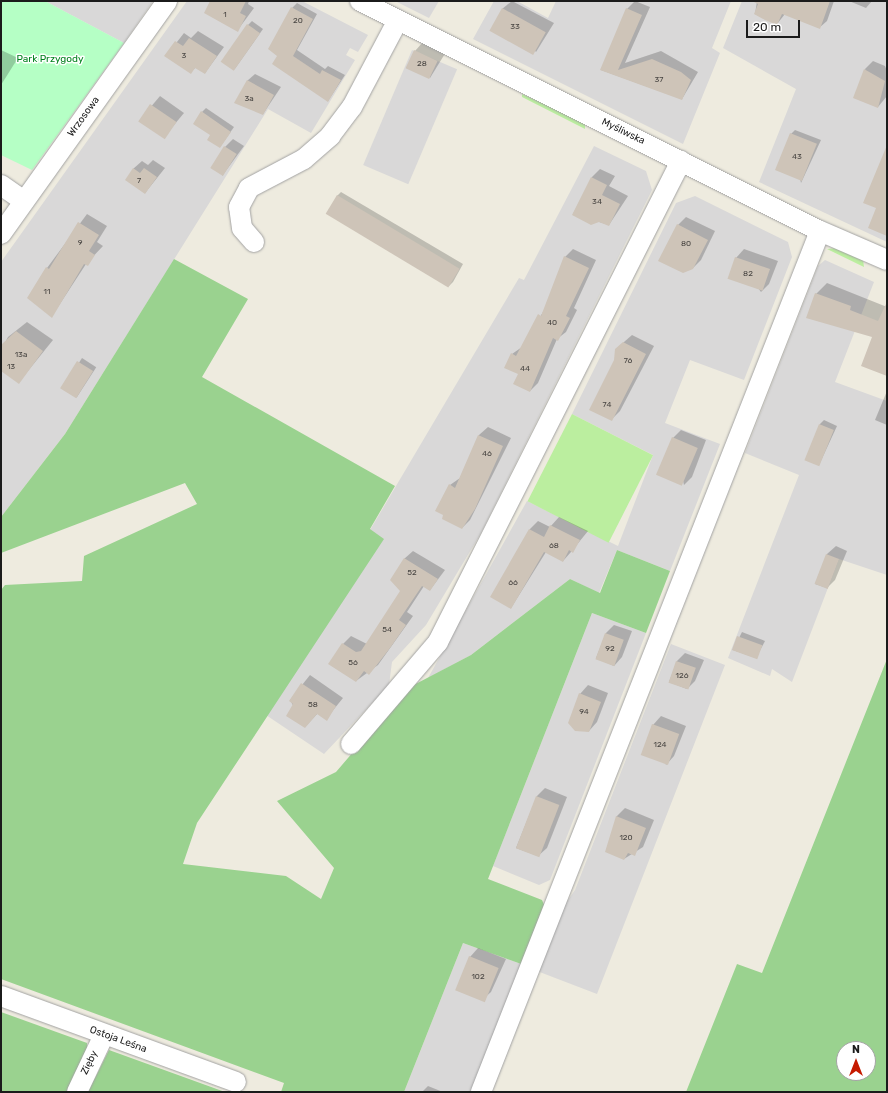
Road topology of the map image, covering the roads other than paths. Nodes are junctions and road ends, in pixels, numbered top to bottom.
1 (167, 1) edge
2 (360, 1) edge
3 (398, 20) junction
4 (681, 161) junction
5 (1, 184) edge
6 (24, 201) junction
7 (820, 231) junction
8 (1, 234) edge
9 (254, 242) dead end
10 (887, 260) edge
11 (351, 744) dead end
12 (1, 996) edge
13 (104, 1035) junction
14 (236, 1082) dead end
15 (76, 1092) edge
16 (481, 1092) edge

1 - 6 street, Wrzosowa
2 - 3 street, Myśliwska
3 - 4 street, Myśliwska
3 - 9 street
4 - 7 street, Myśliwska
4 - 11 street
5 - 6 street
6 - 8 street, Wrzosowa
7 - 10 street, Myśliwska
7 - 16 street
12 - 13 street, Ostoja Leśna
13 - 14 street, Ostoja Leśna
13 - 15 street, Zięby

